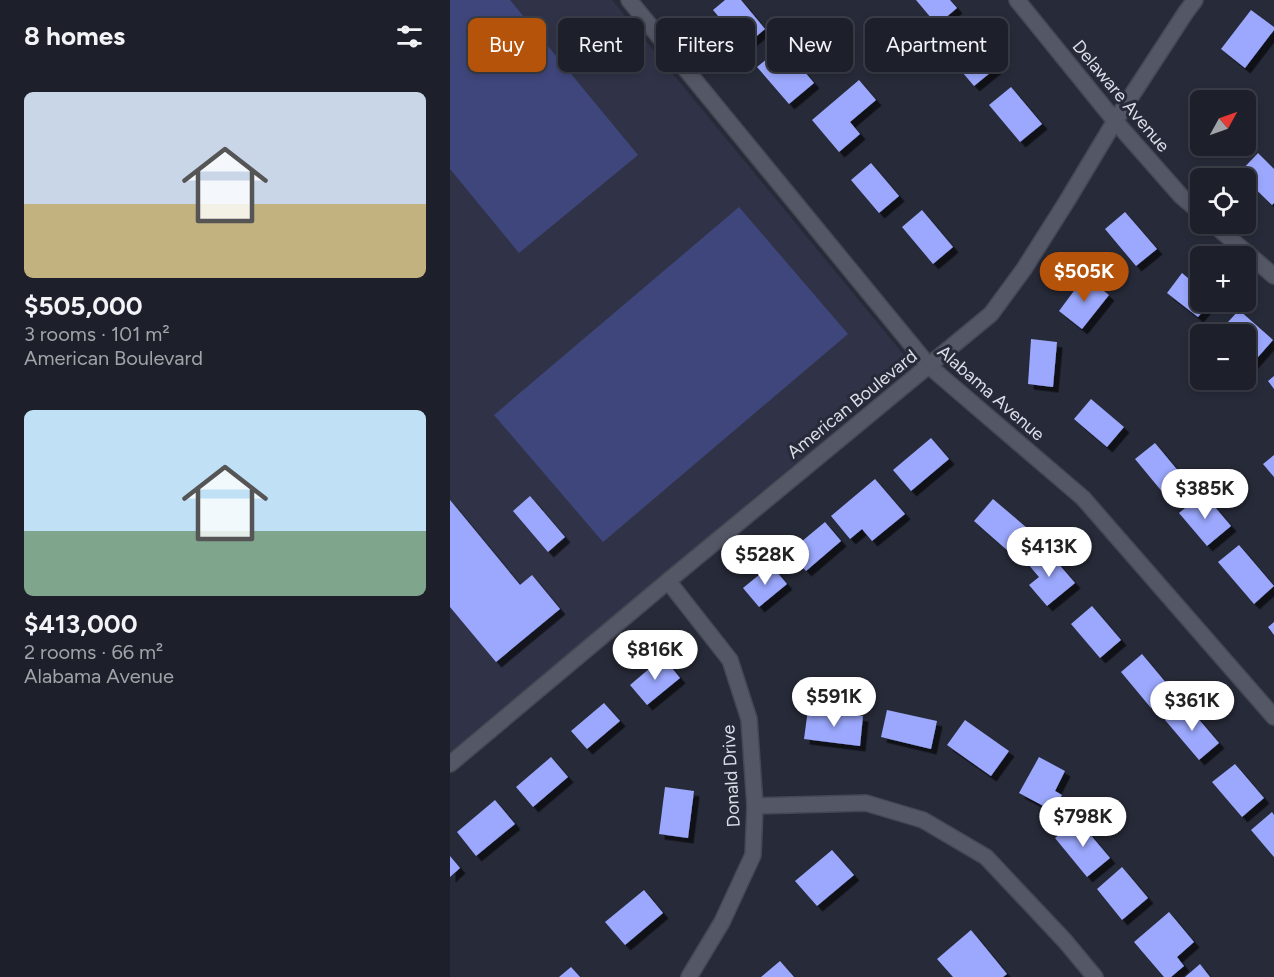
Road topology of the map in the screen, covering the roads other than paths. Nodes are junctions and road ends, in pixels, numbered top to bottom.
1 (629, 0) edge
2 (1017, 0) edge
3 (1195, 0) edge
4 (1115, 121) junction
5 (1190, 204) edge
6 (1225, 234) edge
7 (1274, 276) edge
8 (928, 366) junction
9 (668, 581) junction
10 (1274, 717) edge
11 (450, 764) edge
12 (755, 806) junction
13 (689, 977) edge
14 (1095, 977) edge

1 - 8 street, Alabama Avenue
2 - 4 street, Delaware Avenue
3 - 4 street, American Boulevard
4 - 5 street, Delaware Avenue
4 - 8 street, American Boulevard
6 - 7 street
8 - 9 street, American Boulevard
8 - 10 street, Alabama Avenue
9 - 11 street, American Boulevard
9 - 12 street, Donald Drive
12 - 13 street, Donald Drive
12 - 14 street

